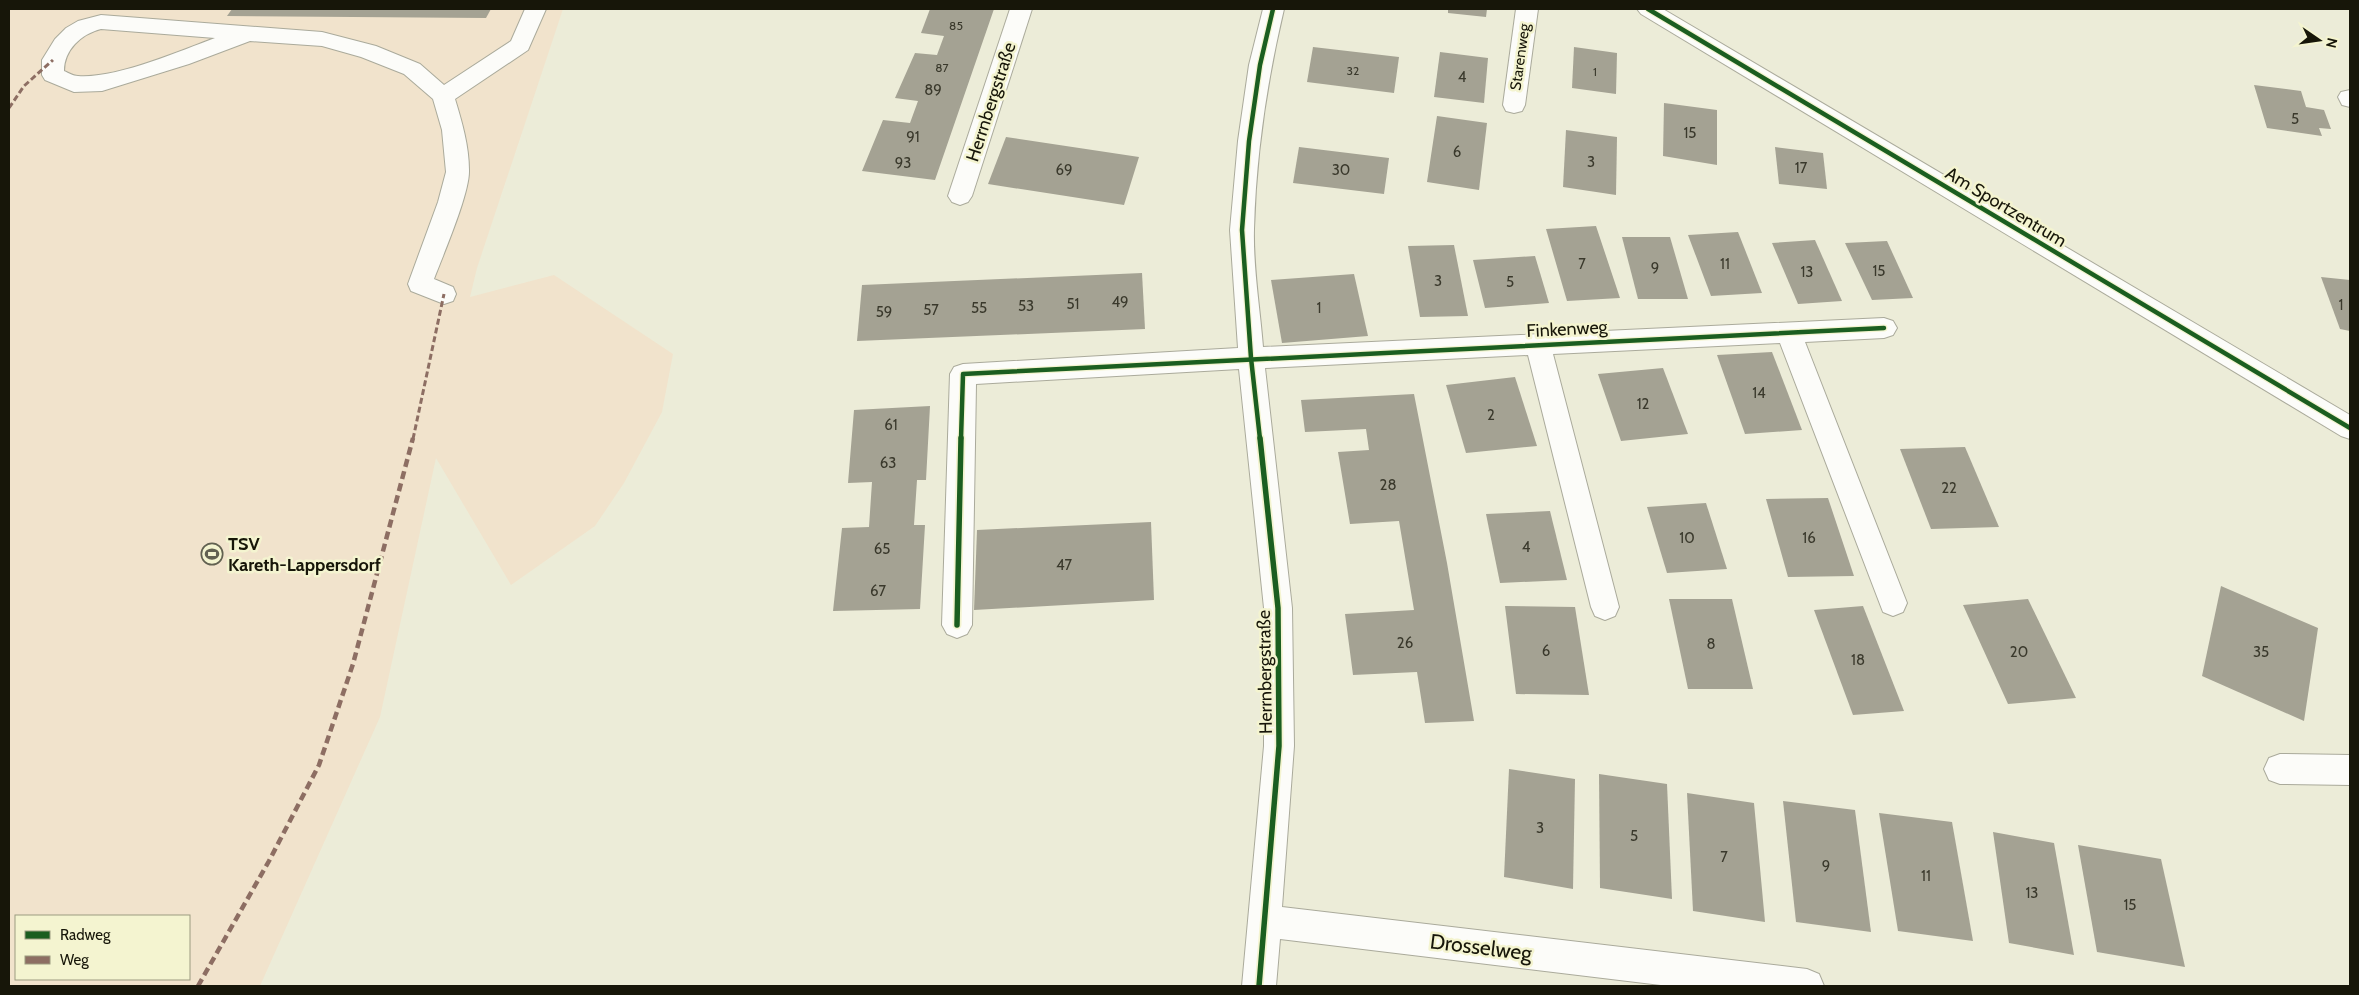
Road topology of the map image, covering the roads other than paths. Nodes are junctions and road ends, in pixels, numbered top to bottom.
1 (535, 9) edge
2 (1021, 9) edge
3 (1273, 9) edge
4 (1527, 9) edge
5 (1648, 9) edge
6 (249, 33) junction
7 (443, 96) junction
8 (1514, 105) dead end
9 (960, 196) dead end
10 (444, 294) dead end
11 (1884, 328) dead end
12 (1788, 332) junction
13 (1538, 344) junction
14 (1251, 358) junction
15 (2350, 428) edge
16 (1892, 603) dead end
17 (1605, 607) dead end
18 (957, 625) dead end
19 (2280, 770) dead end
20 (2350, 770) edge
21 (1265, 921) junction
22 (1697, 980) edge
23 (1259, 986) edge
24 (1807, 986) edge

1 - 7 street
2 - 9 street, Herrnbergstraße
3 - 14 street, Herrnbergstraße
4 - 8 street, Starenweg
5 - 15 street, Am Sportzentrum
6 - 6 street
6 - 7 street
7 - 10 street
11 - 12 street, Finkenweg
12 - 13 street, Finkenweg
12 - 16 street
13 - 14 street, Finkenweg
13 - 17 street, Finkenweg
14 - 18 street
14 - 21 street, Herrnbergstraße
19 - 20 street
21 - 22 street, Drosselweg
21 - 23 street, Herrnbergstraße
22 - 24 street, Drosselweg

